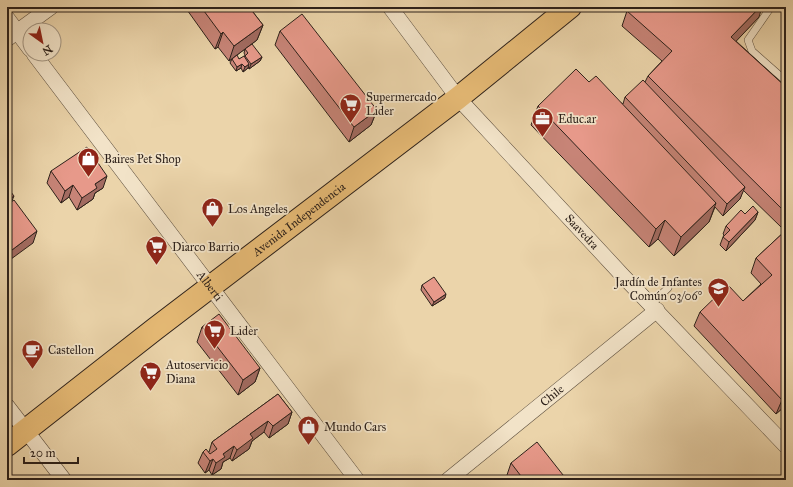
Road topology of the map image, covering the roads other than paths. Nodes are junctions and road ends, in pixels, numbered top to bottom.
1 (51, 7) edge
2 (390, 7) edge
3 (570, 7) edge
4 (770, 7) edge
5 (7, 18) edge
6 (12, 35) edge
7 (22, 43) edge
8 (40, 62) edge
9 (786, 81) edge
10 (458, 98) junction
11 (212, 287) junction
12 (668, 288) dead end
13 (654, 307) junction
14 (7, 406) edge
15 (26, 430) junction
16 (7, 445) edge
17 (786, 446) edge
18 (64, 480) edge
19 (357, 480) edge
20 (448, 480) edge

1 - 6 street
2 - 10 street, Saavedra
3 - 10 main road, Avenida Independencia
4 - 9 lane
5 - 6 street
6 - 7 street
8 - 11 street, Alberti
10 - 11 main road, Avenida Independencia
10 - 13 street, Saavedra
11 - 15 main road, Avenida Independencia
11 - 19 street, Alberti
12 - 13 lane
13 - 17 street, Saavedra
13 - 20 street, Chile
14 - 15 street
15 - 16 main road, Avenida Independencia
15 - 18 street

